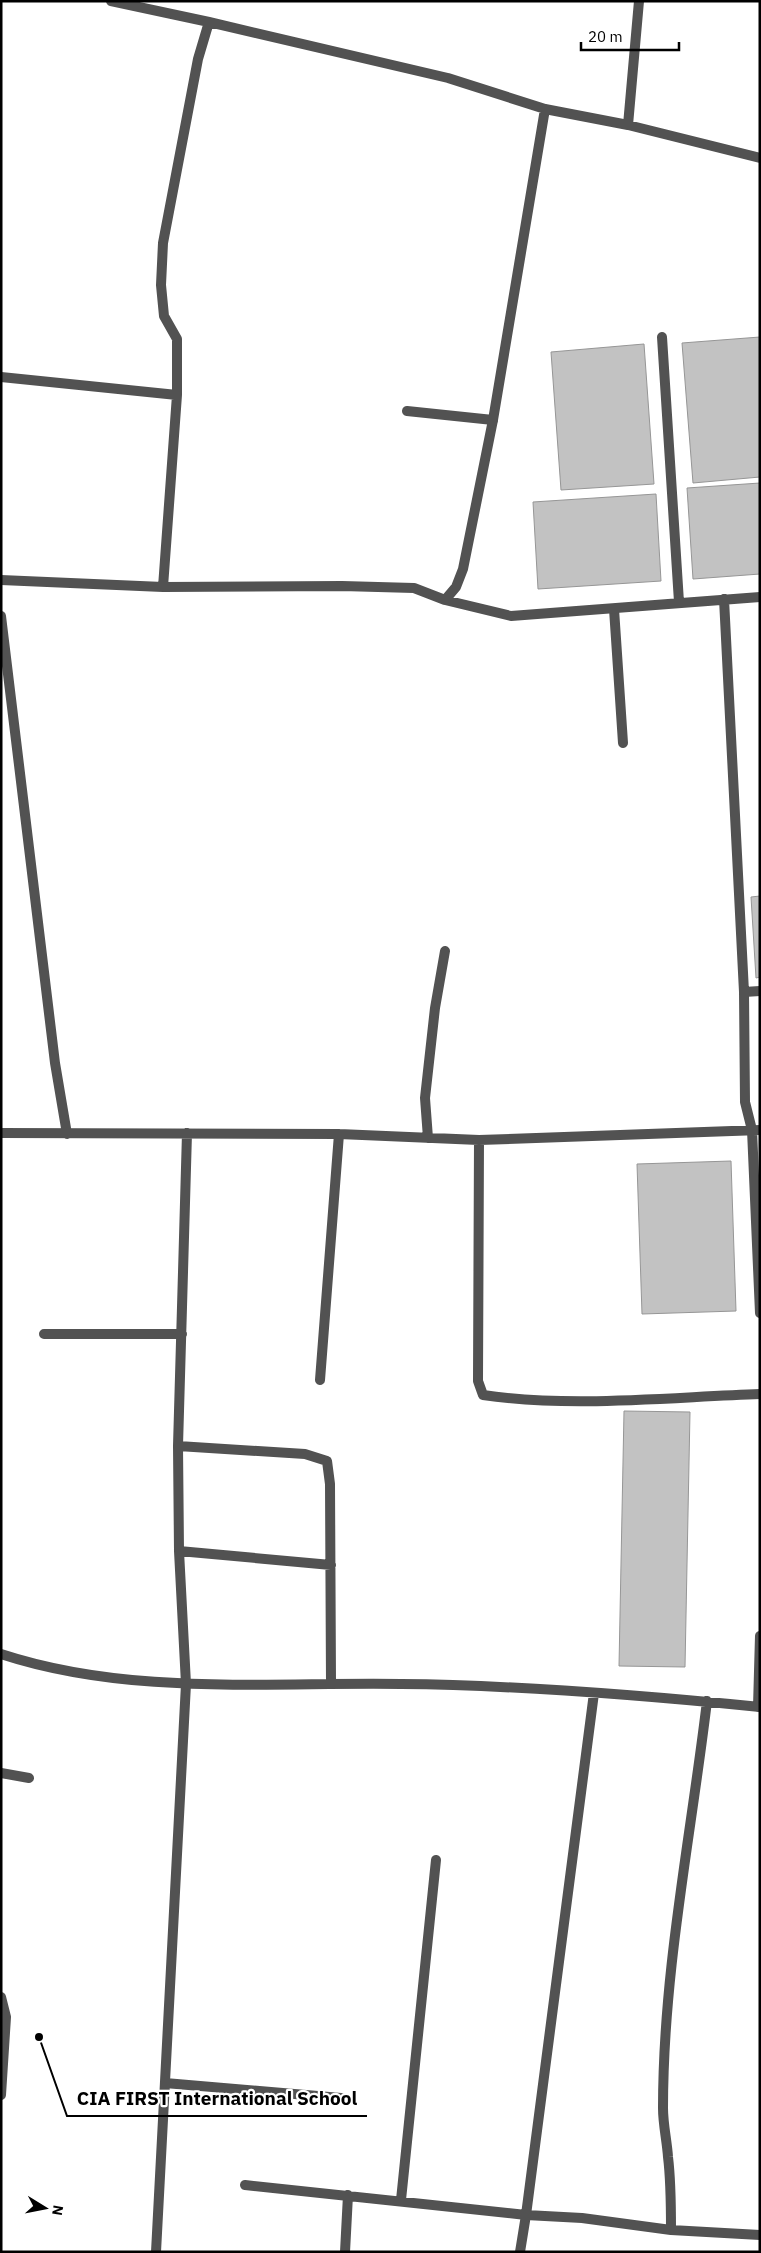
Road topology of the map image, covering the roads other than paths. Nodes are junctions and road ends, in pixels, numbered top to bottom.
1 (111, 1) edge
2 (639, 1) edge
3 (209, 22) junction
4 (545, 109) junction
5 (628, 125) junction
6 (760, 158) edge
7 (662, 337) dead end
8 (1, 377) edge
9 (177, 395) junction
10 (407, 411) dead end
11 (493, 420) junction
12 (1, 580) edge
13 (163, 587) junction
14 (760, 597) edge
15 (724, 599) junction
16 (445, 600) junction
17 (679, 602) junction
18 (614, 609) junction
19 (1, 616) edge
20 (623, 743) dead end
21 (445, 951) dead end
22 (760, 991) edge
23 (744, 992) junction
24 (756, 1130) edge
25 (1, 1133) edge
26 (67, 1134) junction
27 (187, 1134) junction
28 (339, 1134) junction
29 (428, 1138) junction
30 (479, 1140) junction
31 (760, 1313) edge
32 (44, 1334) dead end
33 (182, 1334) junction
34 (320, 1380) dead end
35 (760, 1394) edge
36 (178, 1446) junction
37 (180, 1551) junction
38 (331, 1565) junction
39 (760, 1636) edge
40 (1, 1654) edge
41 (331, 1683) junction
42 (186, 1684) junction
43 (594, 1693) junction
44 (708, 1700) junction
45 (759, 1707) edge
46 (1, 1773) edge
47 (29, 1778) dead end
48 (436, 1860) dead end
49 (1, 1997) edge
50 (165, 2083) junction
51 (1, 2095) edge
52 (341, 2098) dead end
53 (246, 2184) dead end
54 (348, 2195) junction
55 (401, 2200) junction
56 (526, 2215) junction
57 (672, 2230) junction
58 (760, 2235) edge
59 (156, 2252) edge
60 (345, 2252) edge
61 (520, 2252) edge

1 - 3 street
2 - 5 street
3 - 4 street
3 - 9 street
4 - 5 street
4 - 11 street
5 - 6 street
7 - 17 street
8 - 9 street
9 - 13 street
10 - 11 street
11 - 16 street
12 - 13 street
13 - 16 street
14 - 15 street
15 - 17 street
15 - 23 street
16 - 18 street
17 - 18 street
18 - 20 street
19 - 26 street
21 - 29 street
22 - 23 street
23 - 24 street
24 - 30 street
24 - 31 street
25 - 26 street
26 - 27 street
27 - 28 street
27 - 33 street
28 - 29 street
28 - 34 street
29 - 30 street
30 - 35 street
32 - 33 street
33 - 36 street
36 - 37 street
36 - 38 street
37 - 38 street
37 - 42 street
38 - 41 street
39 - 45 street
40 - 42 street
41 - 42 street
41 - 43 street
42 - 50 street
43 - 44 street
43 - 56 street
44 - 45 street
44 - 57 street
46 - 47 street
48 - 55 street
49 - 51 street
50 - 52 street
50 - 59 street
53 - 54 street
54 - 55 street
54 - 60 street
55 - 56 street
56 - 57 street
56 - 61 street
57 - 58 street

